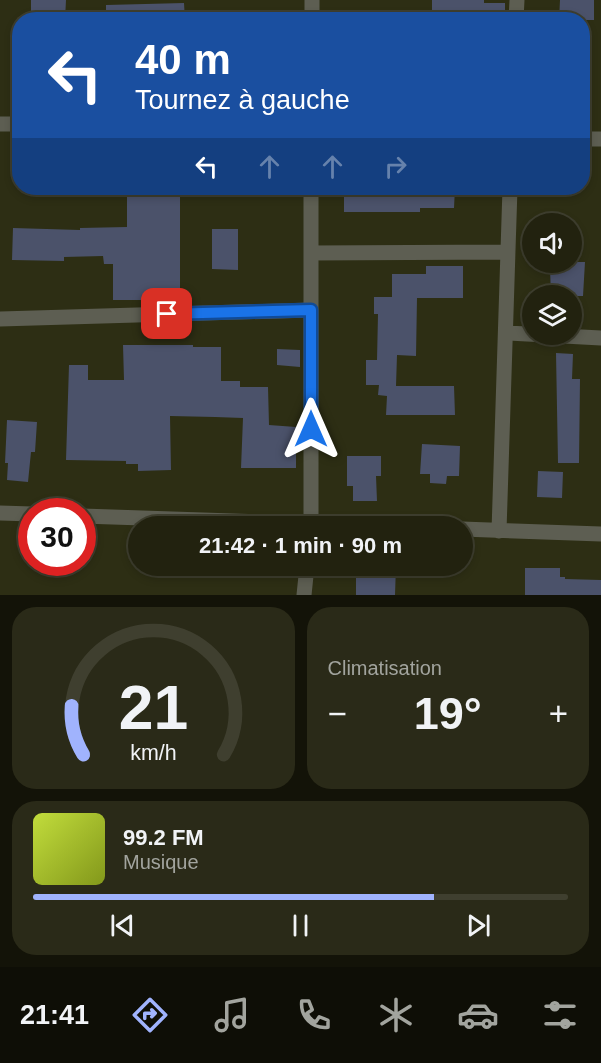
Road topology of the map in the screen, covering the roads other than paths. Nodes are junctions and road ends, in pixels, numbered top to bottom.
1 (311, 195) edge
2 (510, 195) edge
3 (311, 252) junction
4 (508, 252) junction
5 (311, 310) junction
6 (0, 319) edge
7 (506, 333) junction
8 (601, 338) edge
9 (0, 513) edge
10 (18, 514) edge
11 (311, 516) edge
12 (96, 517) edge
13 (128, 518) edge
14 (473, 530) edge
15 (499, 531) junction
16 (601, 534) edge
17 (306, 576) edge
18 (304, 595) edge

1 - 3 street
2 - 4 street
3 - 4 street
3 - 5 street
4 - 7 street
5 - 6 street
5 - 11 street
7 - 8 street
7 - 15 street
9 - 10 street
12 - 13 street
14 - 15 street
15 - 16 street
17 - 18 street

